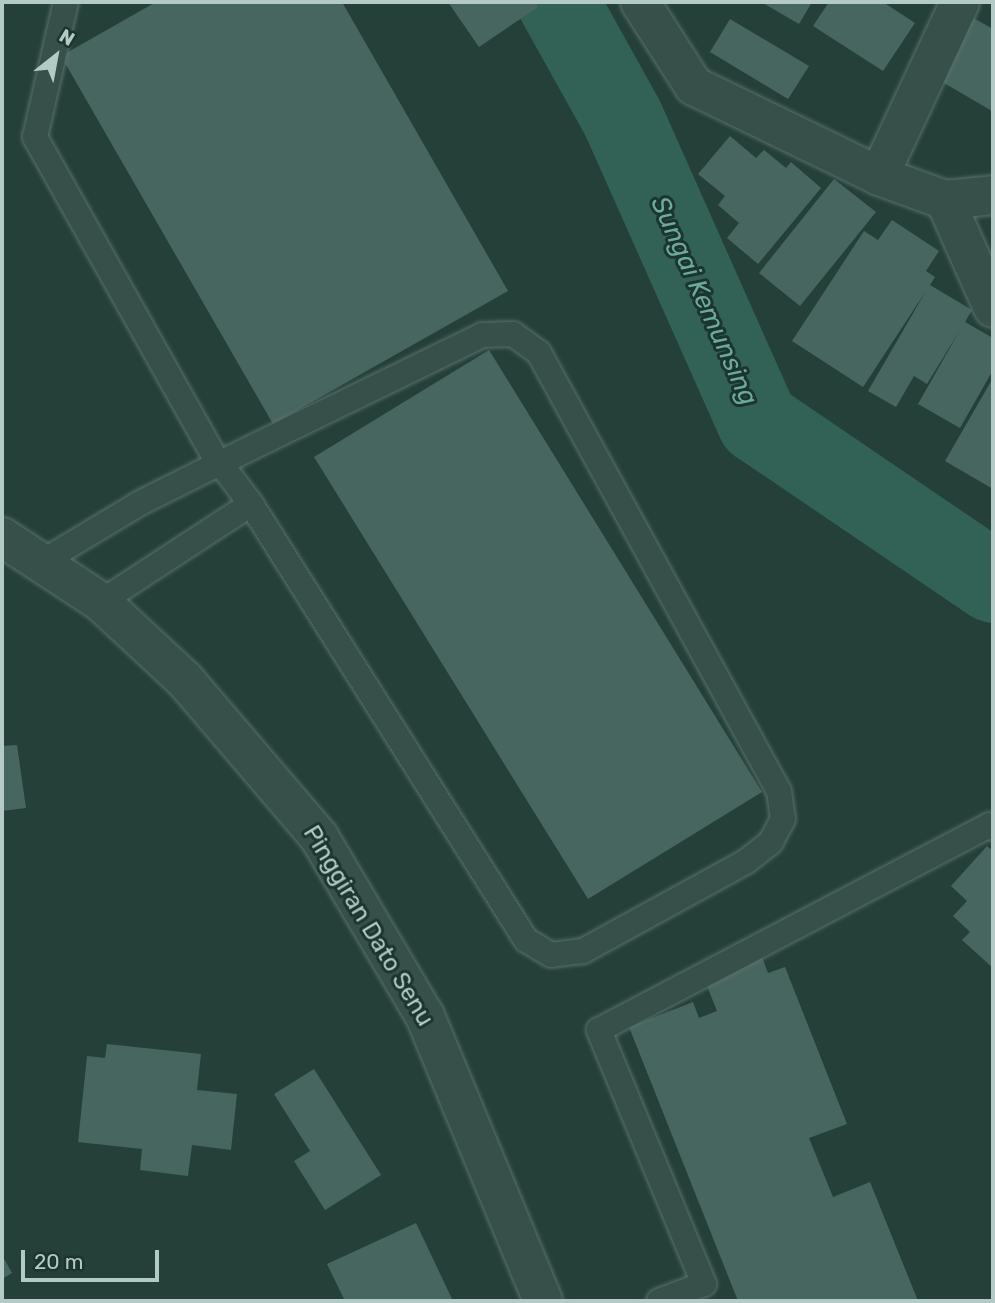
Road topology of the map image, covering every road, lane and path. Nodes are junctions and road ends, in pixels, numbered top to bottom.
1 (66, 2) edge
2 (640, 2) edge
3 (960, 2) edge
4 (879, 176) junction
5 (993, 195) edge
6 (945, 200) junction
7 (993, 308) edge
8 (220, 463) junction
9 (251, 503) junction
10 (2, 537) edge
11 (42, 562) junction
12 (101, 602) junction
13 (993, 828) edge
14 (708, 1293) edge
15 (543, 1301) edge
16 (659, 1301) edge

1 - 8 lane
2 - 4 street
3 - 4 street
4 - 6 street
5 - 6 street
6 - 7 street
8 - 9 lane
8 - 9 lane
8 - 11 lane
9 - 12 lane
10 - 11 street, Pinggiran Dato Senu
11 - 12 street, Pinggiran Dato Senu
12 - 15 street, Pinggiran Dato Senu
13 - 14 lane
14 - 16 lane

